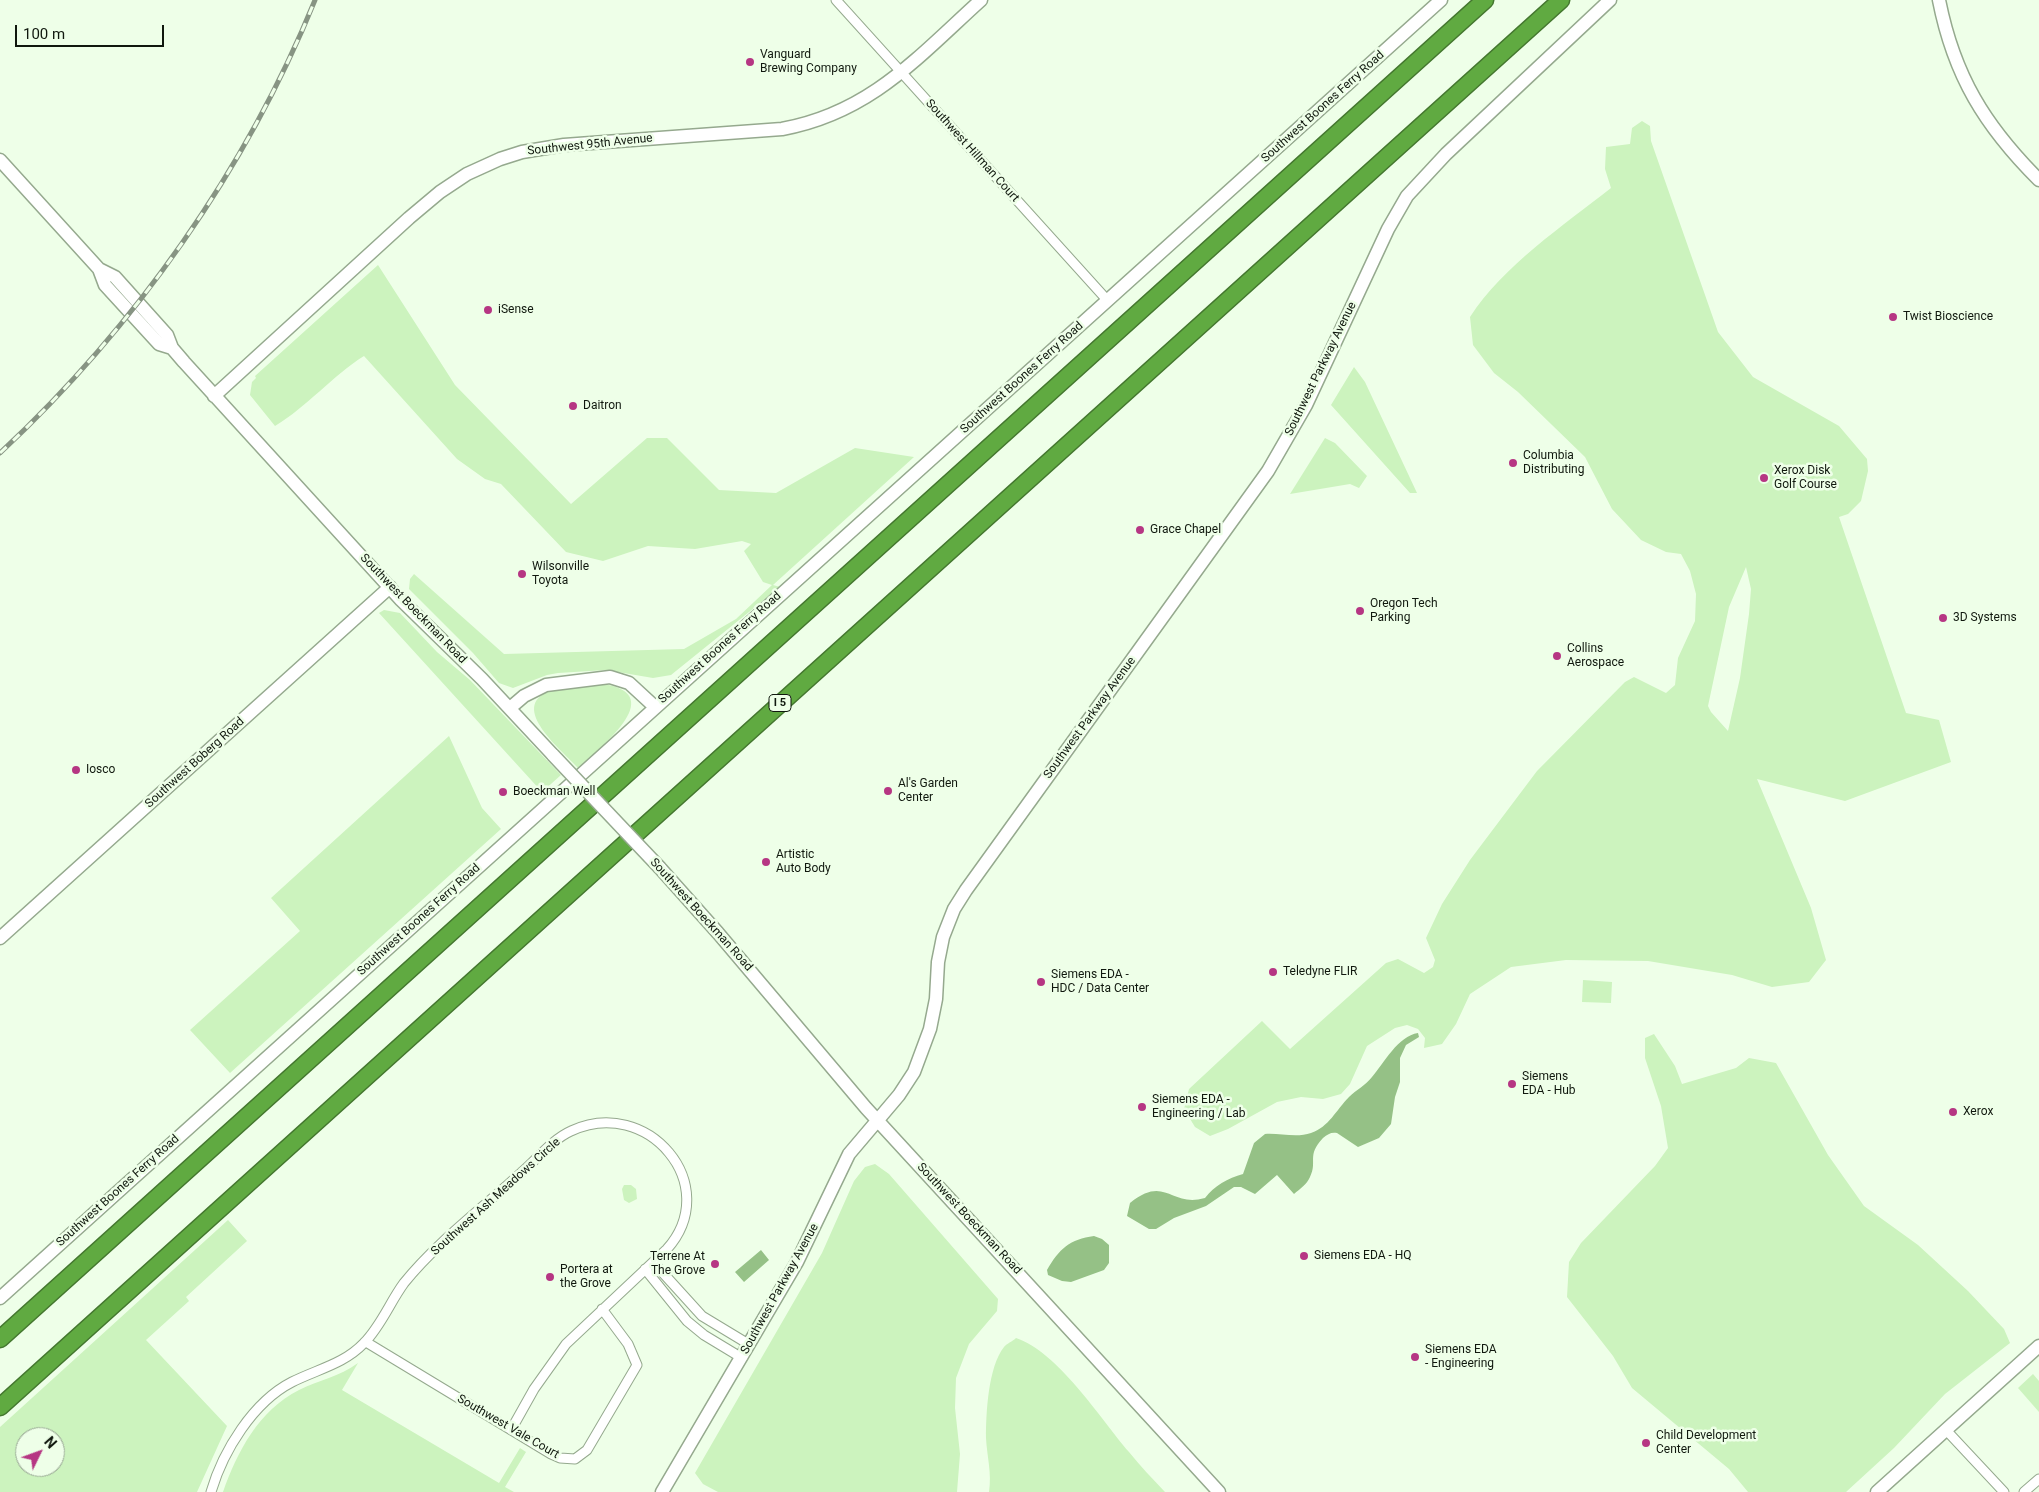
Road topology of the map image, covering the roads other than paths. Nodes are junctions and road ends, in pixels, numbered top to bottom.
1 (836, 0) edge
2 (981, 0) edge
3 (1441, 0) edge
4 (1485, 0) edge
5 (1561, 0) edge
6 (1610, 0) edge
7 (1939, 0) edge
8 (901, 72) junction
9 (0, 160) edge
10 (2039, 180) edge
11 (1108, 301) junction
12 (214, 396) junction
13 (390, 588) junction
14 (655, 707) junction
15 (510, 708) junction
16 (0, 938) edge
17 (877, 1119) junction
18 (653, 1262) junction
19 (645, 1269) junction
20 (0, 1298) edge
21 (602, 1309) junction
22 (0, 1339) edge
23 (366, 1342) junction
24 (750, 1345) junction
25 (2039, 1346) edge
26 (742, 1358) junction
27 (0, 1407) edge
28 (511, 1430) junction
29 (1946, 1430) junction
30 (2039, 1479) edge
31 (211, 1492) edge
32 (662, 1492) edge
33 (1219, 1492) edge
34 (1877, 1492) edge
35 (2004, 1492) edge
36 (2024, 1492) edge

1 - 8 street, Southwest Hillman Court
2 - 8 street, Southwest 95th Avenue
3 - 11 street, Southwest Boones Ferry Road
4 - 22 highway
5 - 27 highway, I 5
6 - 17 street, Southwest Parkway Avenue
7 - 10 street
8 - 11 street, Southwest Hillman Court
8 - 12 street, Southwest 95th Avenue
9 - 12 street, Southwest Boeckman Road
11 - 14 street, Southwest Boones Ferry Road
12 - 13 street, Southwest Boeckman Road
13 - 15 street, Southwest Boeckman Road
13 - 16 street, Southwest Boberg Road
14 - 15 street
14 - 20 street, Southwest Boones Ferry Road
15 - 17 street, Southwest Boeckman Road, bridge
17 - 24 street, Southwest Parkway Avenue
17 - 33 street, Southwest Boeckman Road
18 - 19 street, Southwest Ash Meadows Circle
18 - 23 street, Southwest Ash Meadows Circle
18 - 24 street
19 - 21 street, Southwest Ash Meadows Circle
19 - 26 street
21 - 28 street, Southwest Ash Meadows Circle
21 - 28 street, Southwest Vale Court
23 - 28 street, Southwest Vale Court
23 - 31 street, Southwest Ash Meadows Circle
24 - 26 street, Southwest Parkway Avenue
25 - 29 street
26 - 32 street, Southwest Parkway Avenue
29 - 34 street
29 - 35 street
30 - 36 street

